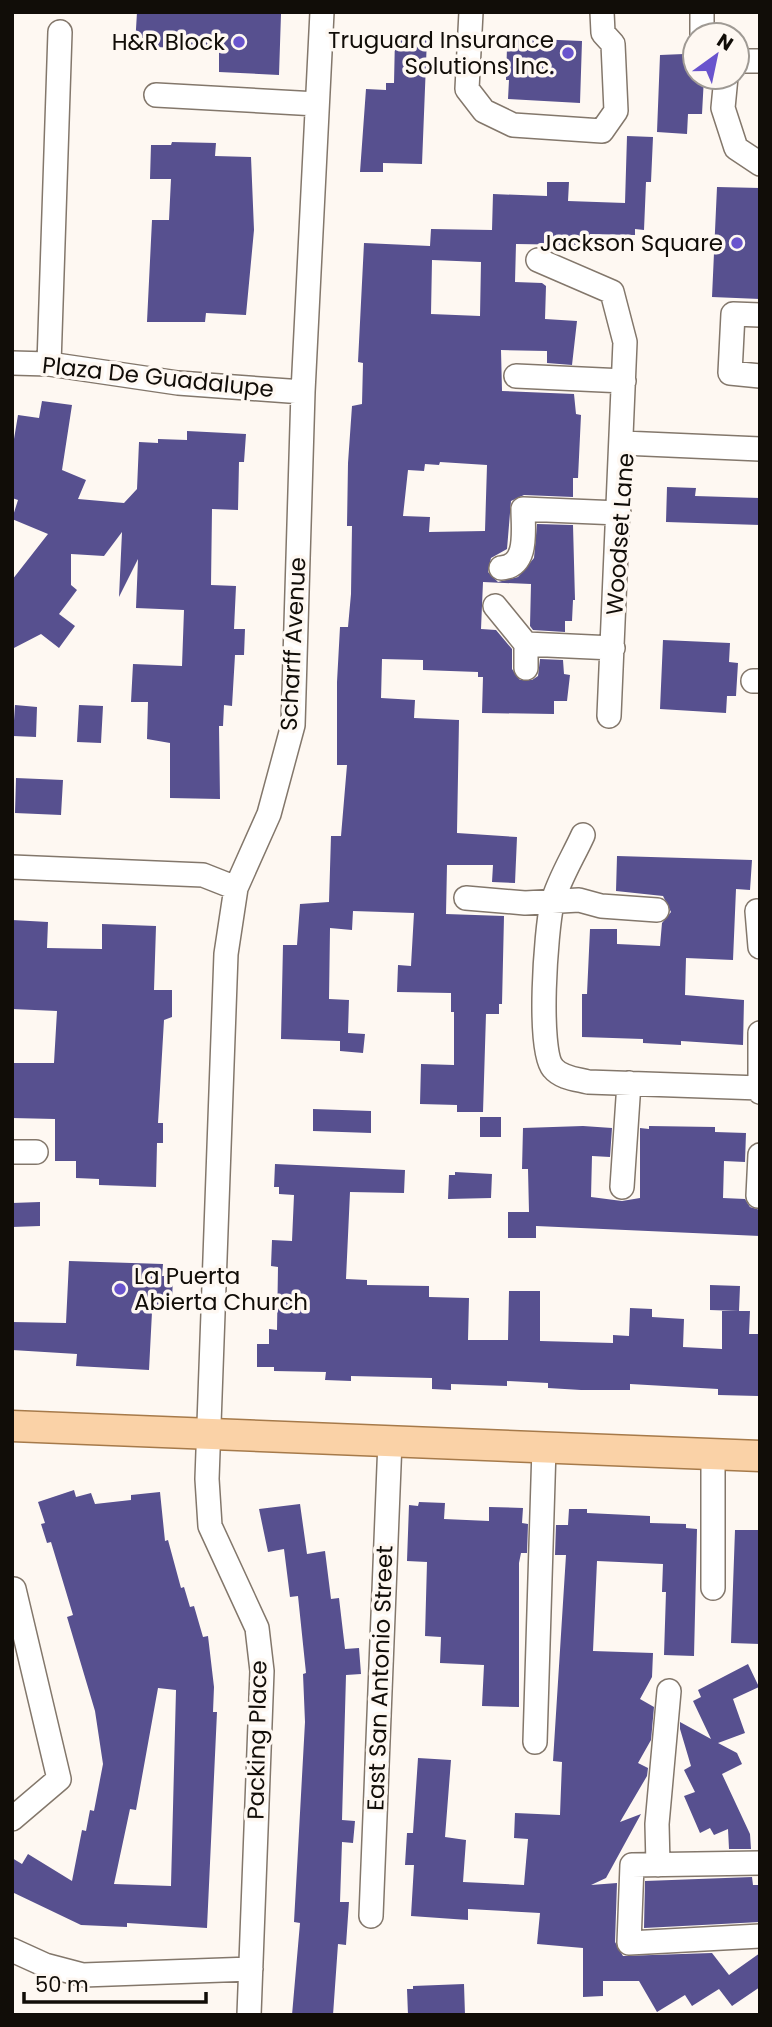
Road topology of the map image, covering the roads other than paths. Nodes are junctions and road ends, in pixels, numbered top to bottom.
1 (322, 12) edge
2 (471, 12) edge
3 (602, 12) edge
4 (60, 32) dead end
5 (725, 91) edge
6 (156, 95) dead end
7 (317, 104) junction
8 (760, 164) edge
9 (538, 260) dead end
10 (760, 315) edge
11 (12, 363) edge
12 (49, 364) junction
13 (516, 376) dead end
14 (760, 376) edge
15 (624, 381) junction
16 (303, 392) junction
17 (623, 443) junction
18 (760, 450) edge
19 (619, 513) junction
20 (501, 568) dead end
21 (495, 606) dead end
22 (526, 644) junction
23 (612, 648) junction
24 (526, 668) dead end
25 (610, 716) dead end
26 (583, 835) dead end
27 (12, 867) edge
28 (236, 888) junction
29 (466, 898) dead end
30 (552, 902) junction
31 (657, 910) dead end
32 (757, 911) dead end
33 (760, 947) edge
34 (760, 1033) edge
35 (629, 1083) junction
36 (760, 1090) edge
37 (12, 1152) edge
38 (36, 1152) dead end
39 (760, 1155) edge
40 (622, 1187) dead end
41 (758, 1196) edge
42 (12, 1426) edge
43 (207, 1433) junction
44 (390, 1441) junction
45 (544, 1448) junction
46 (713, 1454) junction
47 (760, 1456) edge
48 (713, 1588) dead end
49 (14, 1589) edge
50 (669, 1691) dead end
51 (535, 1742) dead end
52 (12, 1819) edge
53 (760, 1863) edge
54 (658, 1865) junction
55 (371, 1916) dead end
56 (760, 1936) edge
57 (12, 1950) edge
58 (251, 1969) junction
59 (250, 2015) edge

1 - 7 street, Scharff Avenue
2 - 3 street
4 - 12 street
5 - 8 street
6 - 7 street
7 - 16 street, Scharff Avenue
9 - 15 street
10 - 14 street
11 - 12 street, Plaza De Guadalupe
12 - 16 street, Plaza De Guadalupe
13 - 15 street
15 - 17 street
16 - 28 street, Scharff Avenue
17 - 18 street, Woodset Lane
17 - 19 street, Woodset Lane
19 - 20 street
19 - 23 street, Woodset Lane
21 - 22 street
22 - 23 street
22 - 24 street
23 - 25 street, Woodset Lane
26 - 30 street
27 - 28 street
28 - 43 street, Scharff Avenue
29 - 30 street
30 - 31 street
30 - 35 street
32 - 33 street
34 - 36 street
35 - 36 street
35 - 40 street
37 - 38 street
39 - 41 street
42 - 43 main road
43 - 44 main road
43 - 58 street, Packing Place
44 - 45 main road
44 - 55 street, East San Antonio Street
45 - 46 main road
45 - 51 street
46 - 47 main road
46 - 48 street
49 - 52 street
50 - 54 street
53 - 54 street
54 - 56 street
57 - 58 street
58 - 59 street, Packing Place

